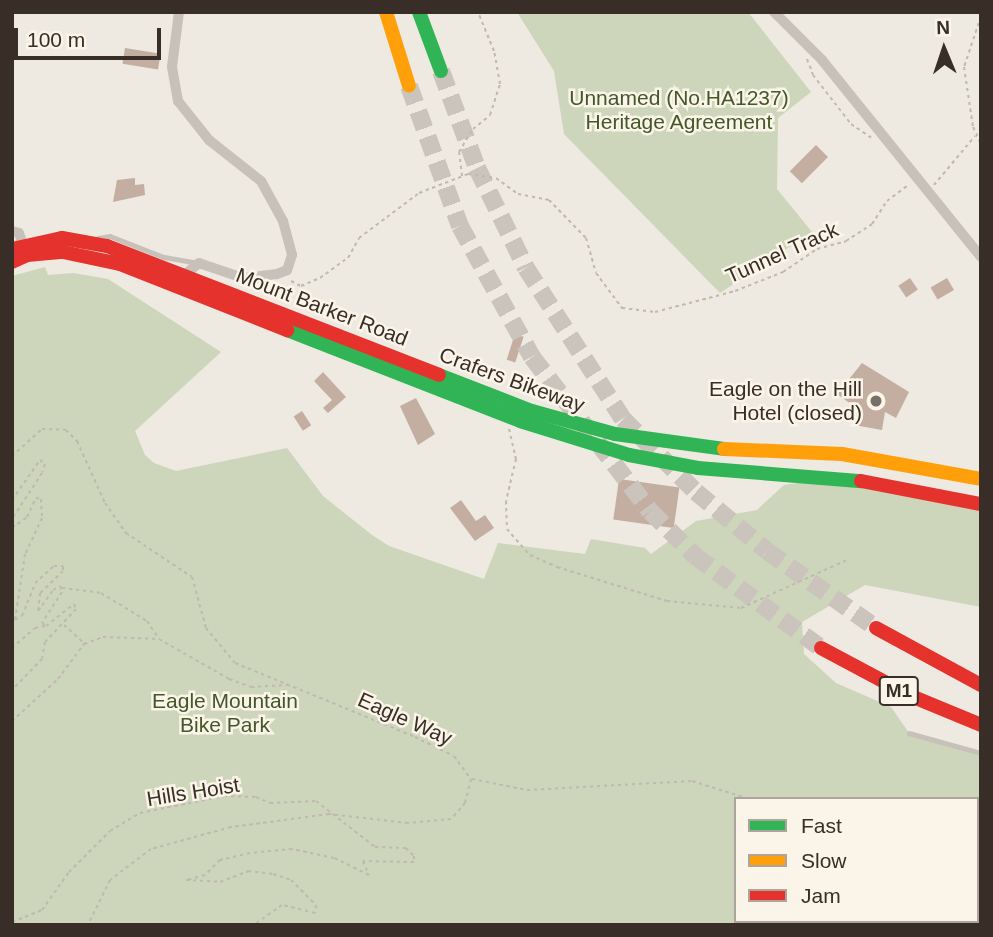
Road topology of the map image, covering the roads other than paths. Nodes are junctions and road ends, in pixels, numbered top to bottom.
1 (179, 12) edge
2 (386, 12) edge
3 (419, 12) edge
4 (774, 12) edge
5 (441, 71) tunnel mouth
6 (409, 86) tunnel mouth
7 (12, 231) edge
8 (90, 241) junction
9 (21, 249) edge
10 (981, 257) edge
11 (12, 262) edge
12 (199, 263) junction
13 (178, 280) junction
14 (614, 434) junction
15 (611, 450) junction
16 (917, 466) junction
17 (981, 479) edge
18 (913, 490) junction
19 (981, 504) edge
20 (876, 628) tunnel mouth
21 (821, 648) tunnel mouth
22 (981, 685) edge
23 (981, 725) edge
24 (909, 733) dead end
25 (981, 753) edge

1 - 12 street
2 - 6 main road
3 - 5 main road
4 - 10 street
7 - 9 street
8 - 9 main road, Mount Barker Road
8 - 12 lane
8 - 13 main road, Mount Barker Road
9 - 11 main road, Mount Barker Road
9 - 13 main road, Mount Barker Road
12 - 13 street
13 - 14 main road, Mount Barker Road
13 - 15 main road, Mount Barker Road
14 - 15 main road
14 - 16 main road, Mount Barker Road
15 - 18 main road, Mount Barker Road
16 - 17 main road, Mount Barker Road
16 - 18 main road
18 - 19 main road, Mount Barker Road
20 - 22 main road, M1
21 - 23 main road, M1
24 - 25 lane

